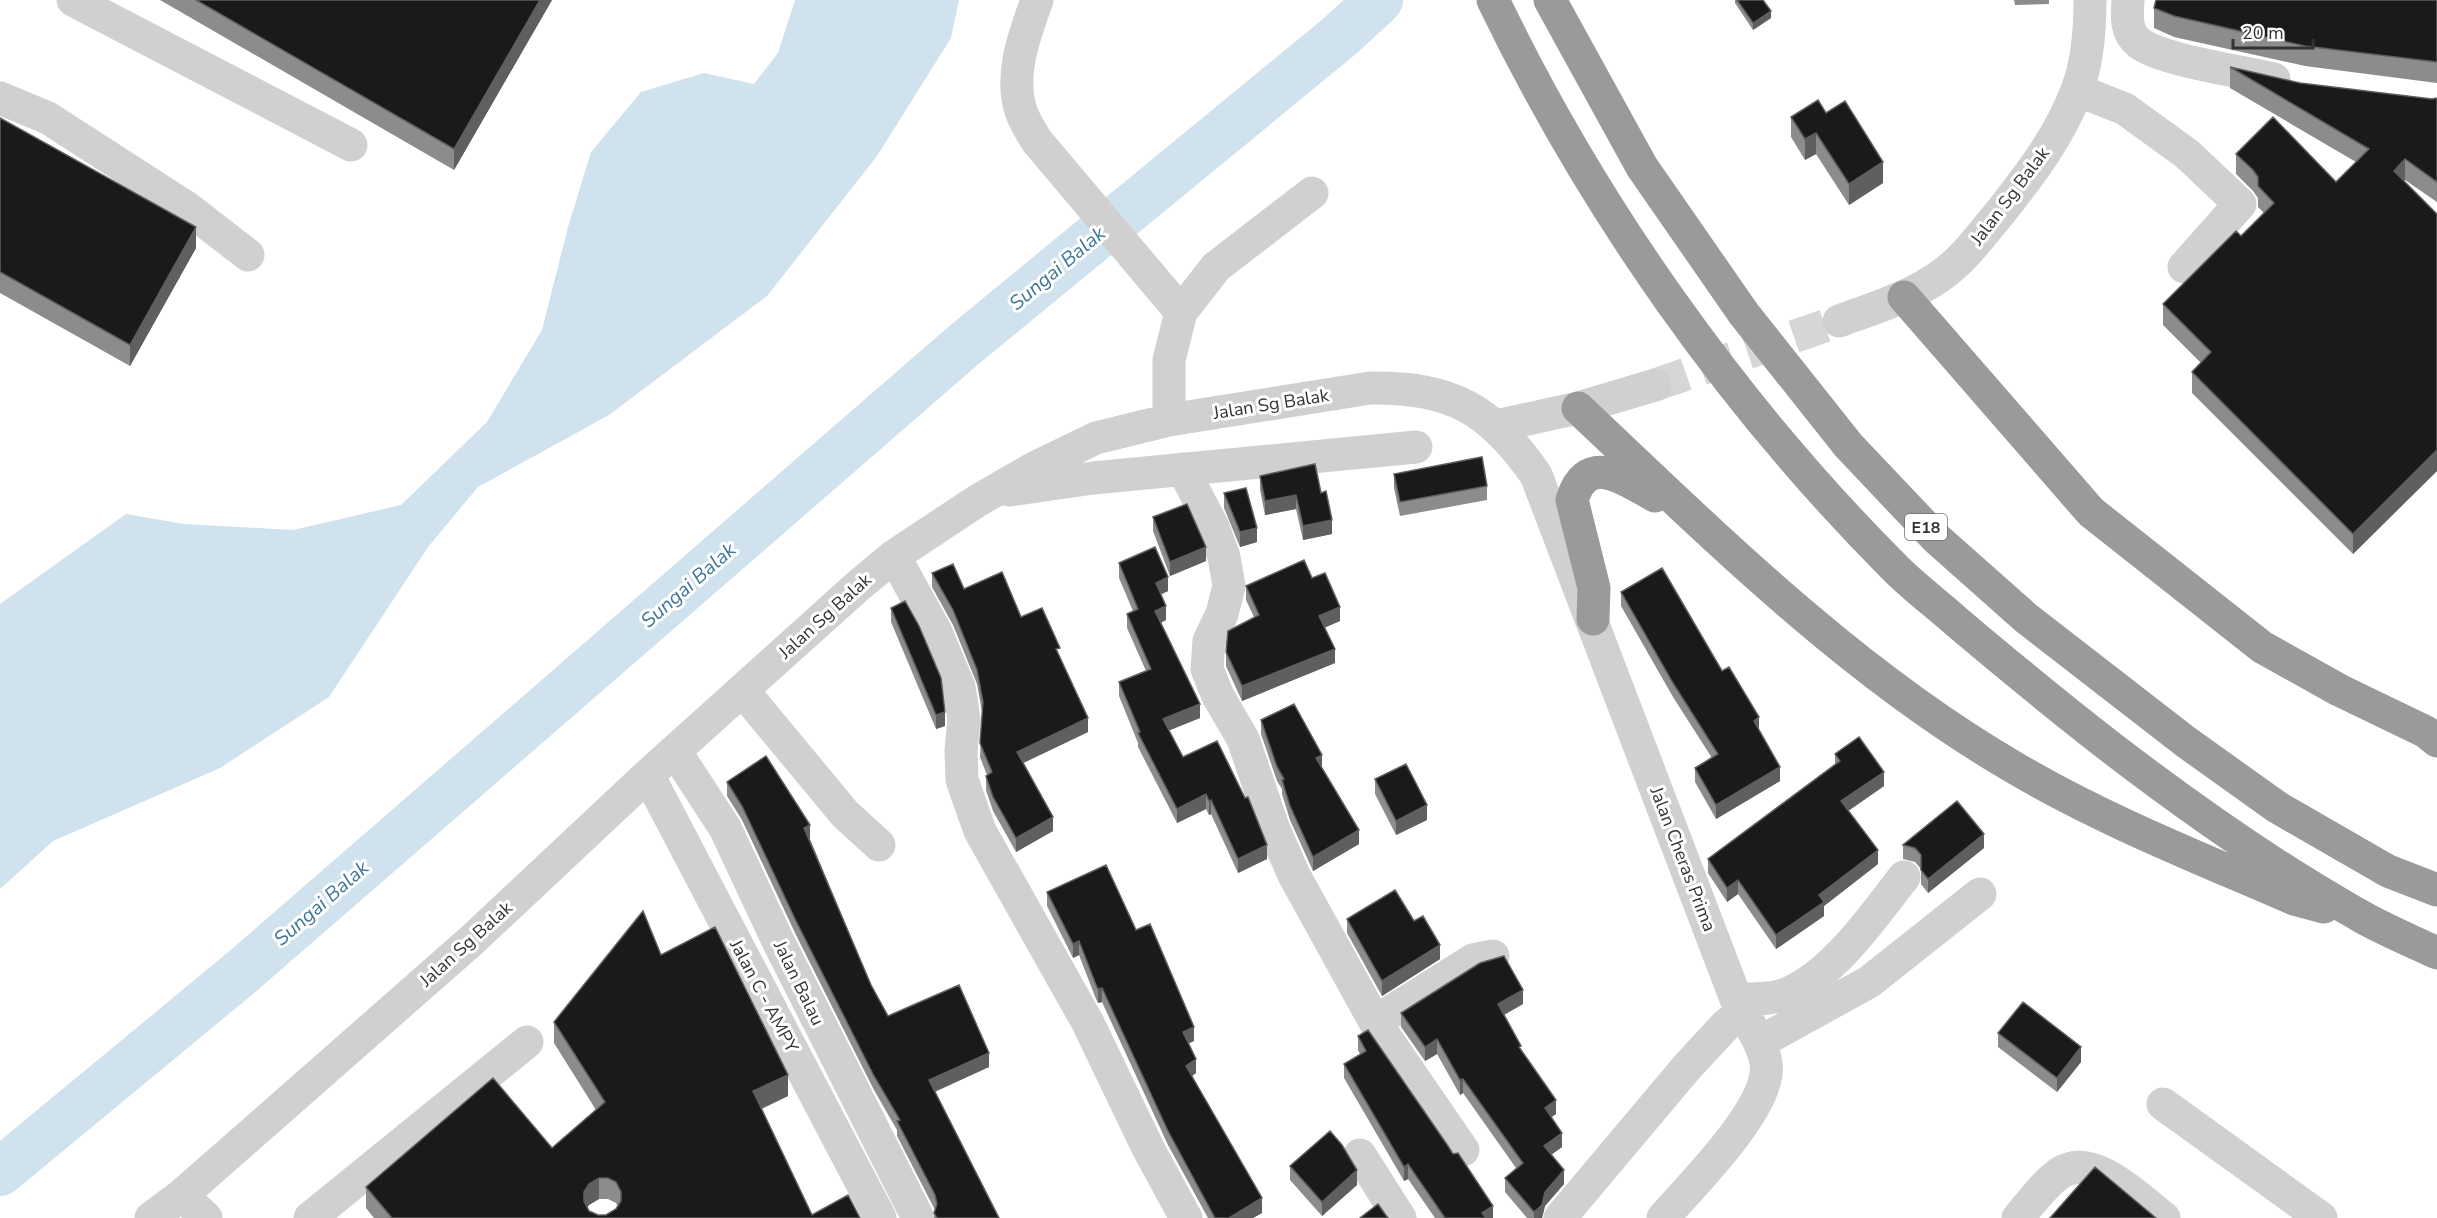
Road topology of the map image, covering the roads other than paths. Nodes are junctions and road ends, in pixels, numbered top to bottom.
1 (73, 0) edge
2 (1037, 0) edge
3 (1493, 0) edge
4 (2090, 0) edge
5 (2128, 0) edge
6 (1554, 9) edge
7 (2302, 85) edge
8 (2077, 90) junction
9 (0, 98) edge
10 (351, 145) dead end
11 (1312, 193) dead end
12 (248, 255) dead end
13 (2184, 267) dead end
14 (1904, 297) junction
15 (1181, 312) junction
16 (1839, 321) tunnel mouth
17 (1655, 385) tunnel mouth
18 (1578, 408) junction
19 (1169, 420) junction
20 (1496, 426) junction
21 (1416, 447) dead end
22 (1184, 469) junction
23 (1536, 475) junction
24 (991, 493) junction
25 (1696, 518) junction
26 (894, 556) junction
27 (1593, 619) junction
28 (743, 690) junction
29 (2437, 741) edge
30 (675, 751) junction
31 (648, 775) junction
32 (879, 845) dead end
33 (1905, 877) dead end
34 (2437, 890) edge
35 (1980, 894) dead end
36 (2358, 915) junction
37 (2437, 953) edge
38 (1493, 956) dead end
39 (1739, 1006) junction
40 (1375, 1022) junction
41 (527, 1042) dead end
42 (1760, 1042) junction
43 (2163, 1104) dead end
44 (1463, 1150) dead end
45 (1360, 1155) dead end
46 (182, 1195) junction
47 (151, 1218) edge
48 (206, 1218) edge
49 (310, 1218) edge
50 (880, 1218) edge
51 (918, 1218) edge
52 (1186, 1218) edge
53 (1400, 1218) edge
54 (1560, 1218) edge
55 (1663, 1218) edge
56 (2018, 1218) edge
57 (2164, 1218) edge
58 (2321, 1218) edge

1 - 10 street
2 - 15 street
3 - 36 highway, E18
4 - 8 street, Jalan Sg Balak
5 - 7 street
6 - 34 highway, E18
8 - 13 street
8 - 14 street, Jalan Sg Balak
9 - 12 street
11 - 15 street
14 - 16 street, Jalan Sg Balak
14 - 29 highway
15 - 19 street
17 - 18 street
18 - 20 street
18 - 23 street
18 - 25 highway
19 - 20 street, Jalan Sg Balak
19 - 24 street, Jalan Sg Balak
20 - 23 street, Jalan Sg Balak
21 - 22 street
22 - 24 street
22 - 40 street
23 - 27 street, Jalan Cheras Prima
24 - 26 street, Jalan Sg Balak
25 - 27 highway
25 - 36 highway
26 - 28 street, Jalan Sg Balak
26 - 52 street
27 - 39 street, Jalan Cheras Prima
28 - 30 street, Jalan Sg Balak
28 - 32 street
30 - 31 street, Jalan Sg Balak
30 - 51 street, Jalan Balau
31 - 46 street, Jalan Sg Balak
31 - 50 street, Jalan C - AMPY
33 - 39 street
35 - 42 street
36 - 37 highway, E18
38 - 40 street
39 - 42 street, Jalan Cheras Prima
39 - 54 street
40 - 44 street
41 - 49 street
42 - 55 street, Jalan Cheras Prima
43 - 58 street
45 - 53 street
46 - 47 street, Jalan Sg Balak
46 - 48 street
56 - 57 street

